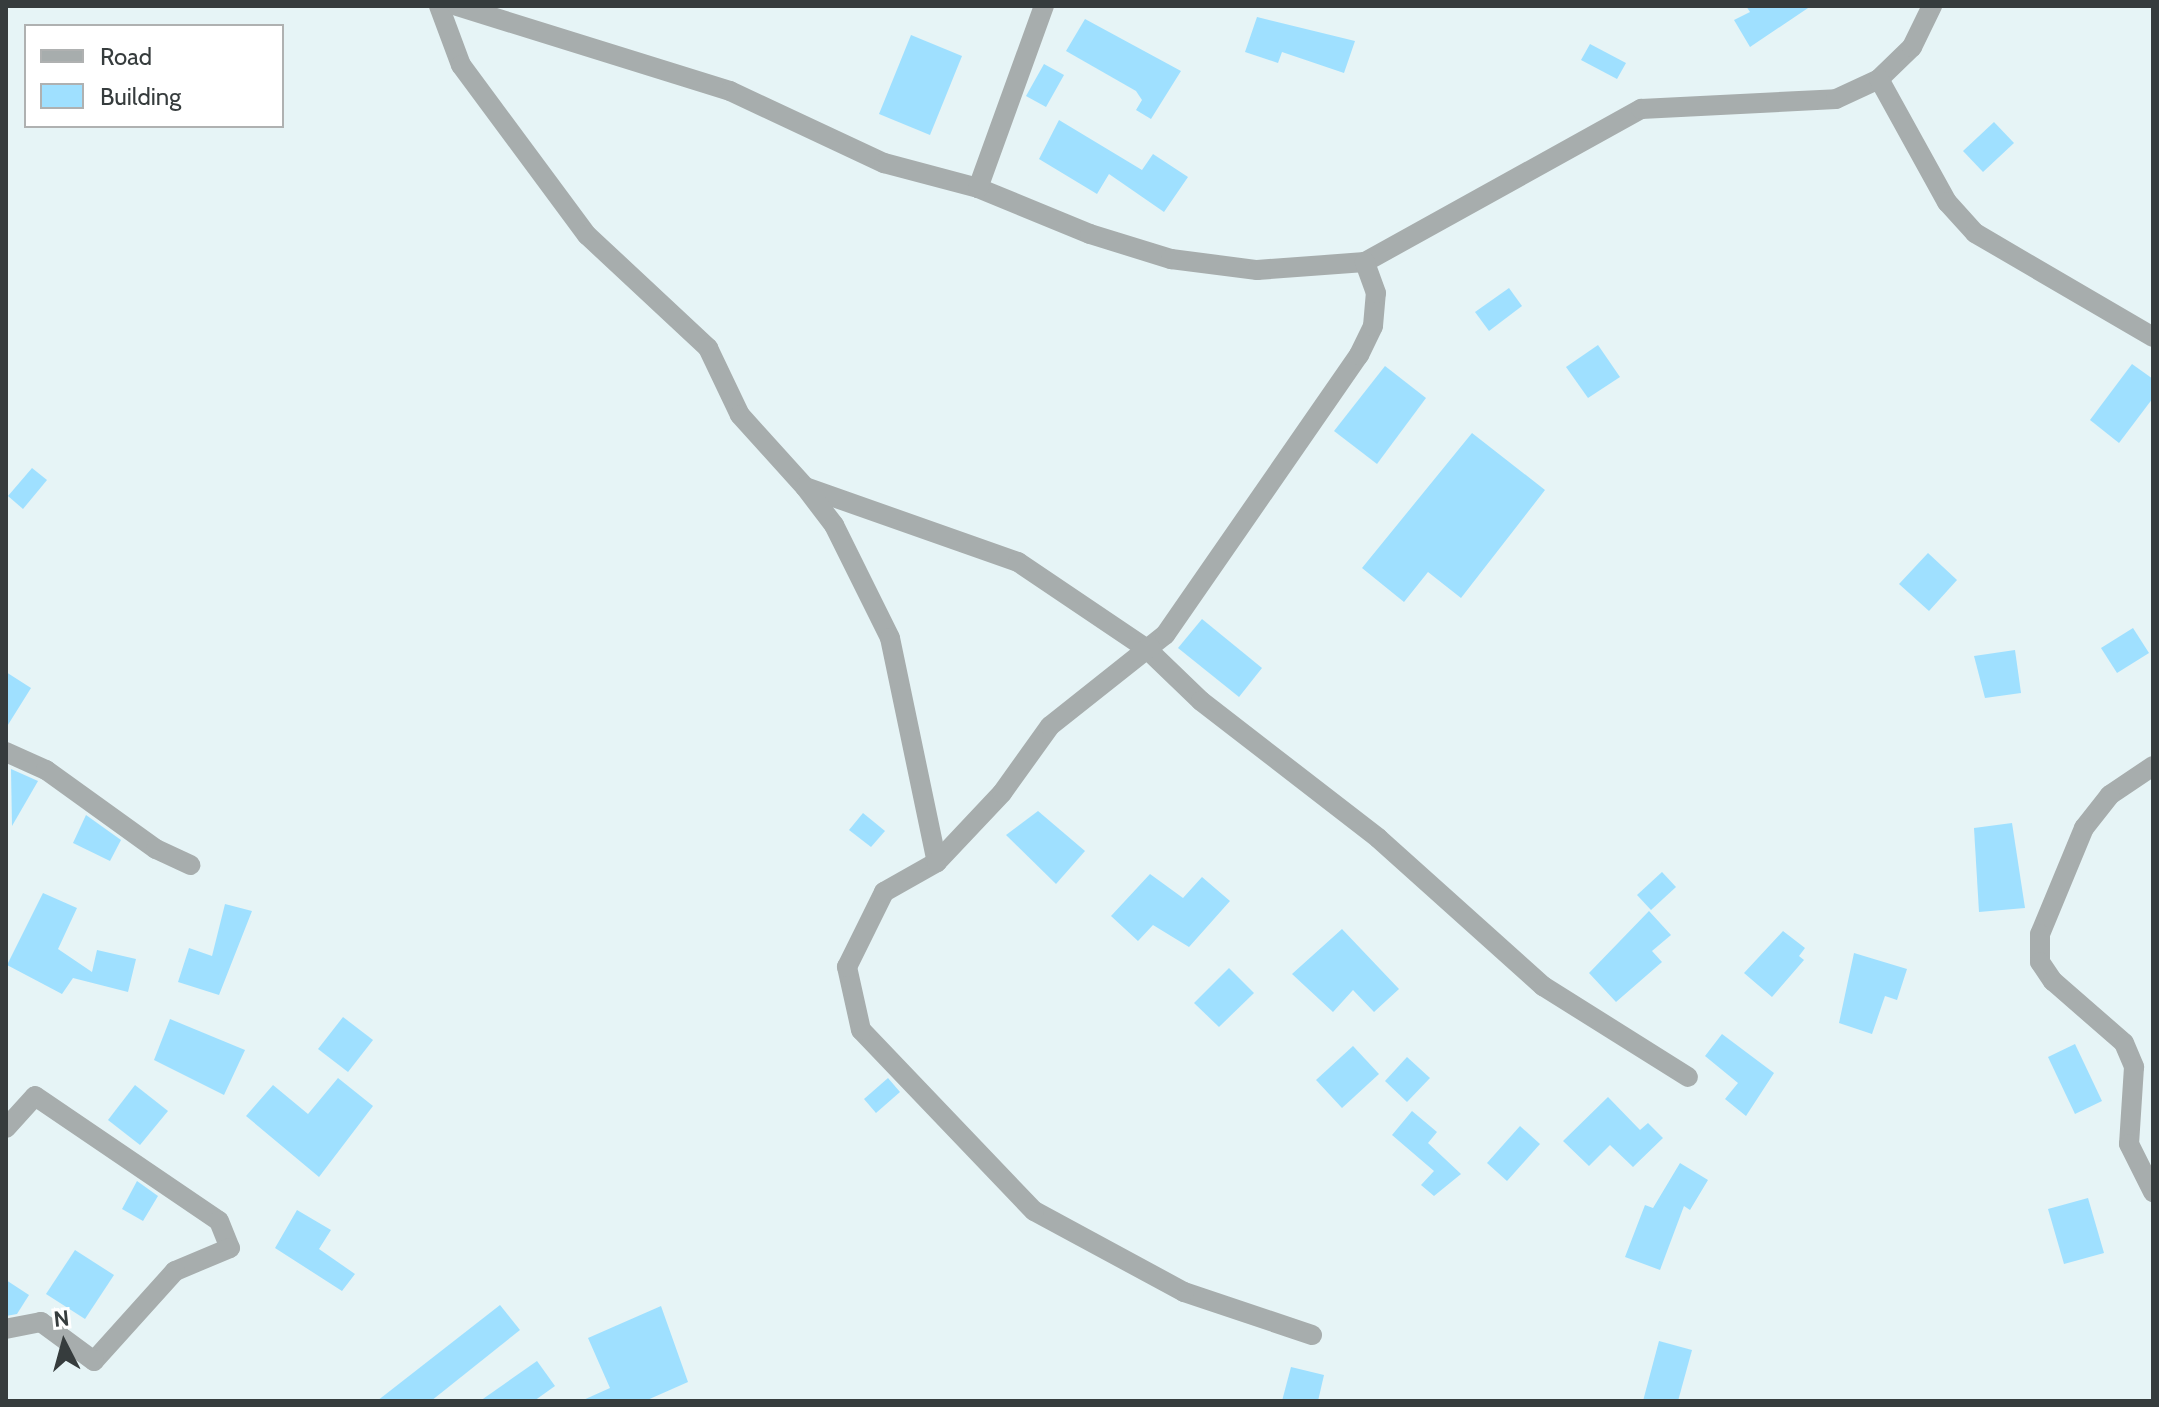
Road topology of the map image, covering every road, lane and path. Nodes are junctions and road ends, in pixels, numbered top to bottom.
1 (439, 6) edge
2 (457, 6) edge
3 (1044, 6) edge
4 (1932, 6) edge
5 (523, 16) edge
6 (1879, 79) junction
7 (978, 188) junction
8 (1365, 262) junction
9 (2153, 337) edge
10 (805, 487) junction
11 (1147, 649) junction
12 (6, 752) edge
13 (2153, 766) edge
14 (937, 862) junction
15 (190, 865) dead end
16 (1688, 1077) dead end
17 (6, 1128) edge
18 (2153, 1192) edge
19 (6, 1329) edge
20 (1312, 1335) dead end

1 - 10 street
2 - 5 street
3 - 7 street
4 - 6 street
5 - 7 street
6 - 8 street
6 - 9 street
7 - 8 street
8 - 11 street
10 - 11 street
10 - 14 street
11 - 14 street
11 - 16 street
12 - 15 street
13 - 18 street
14 - 20 street
17 - 19 street

